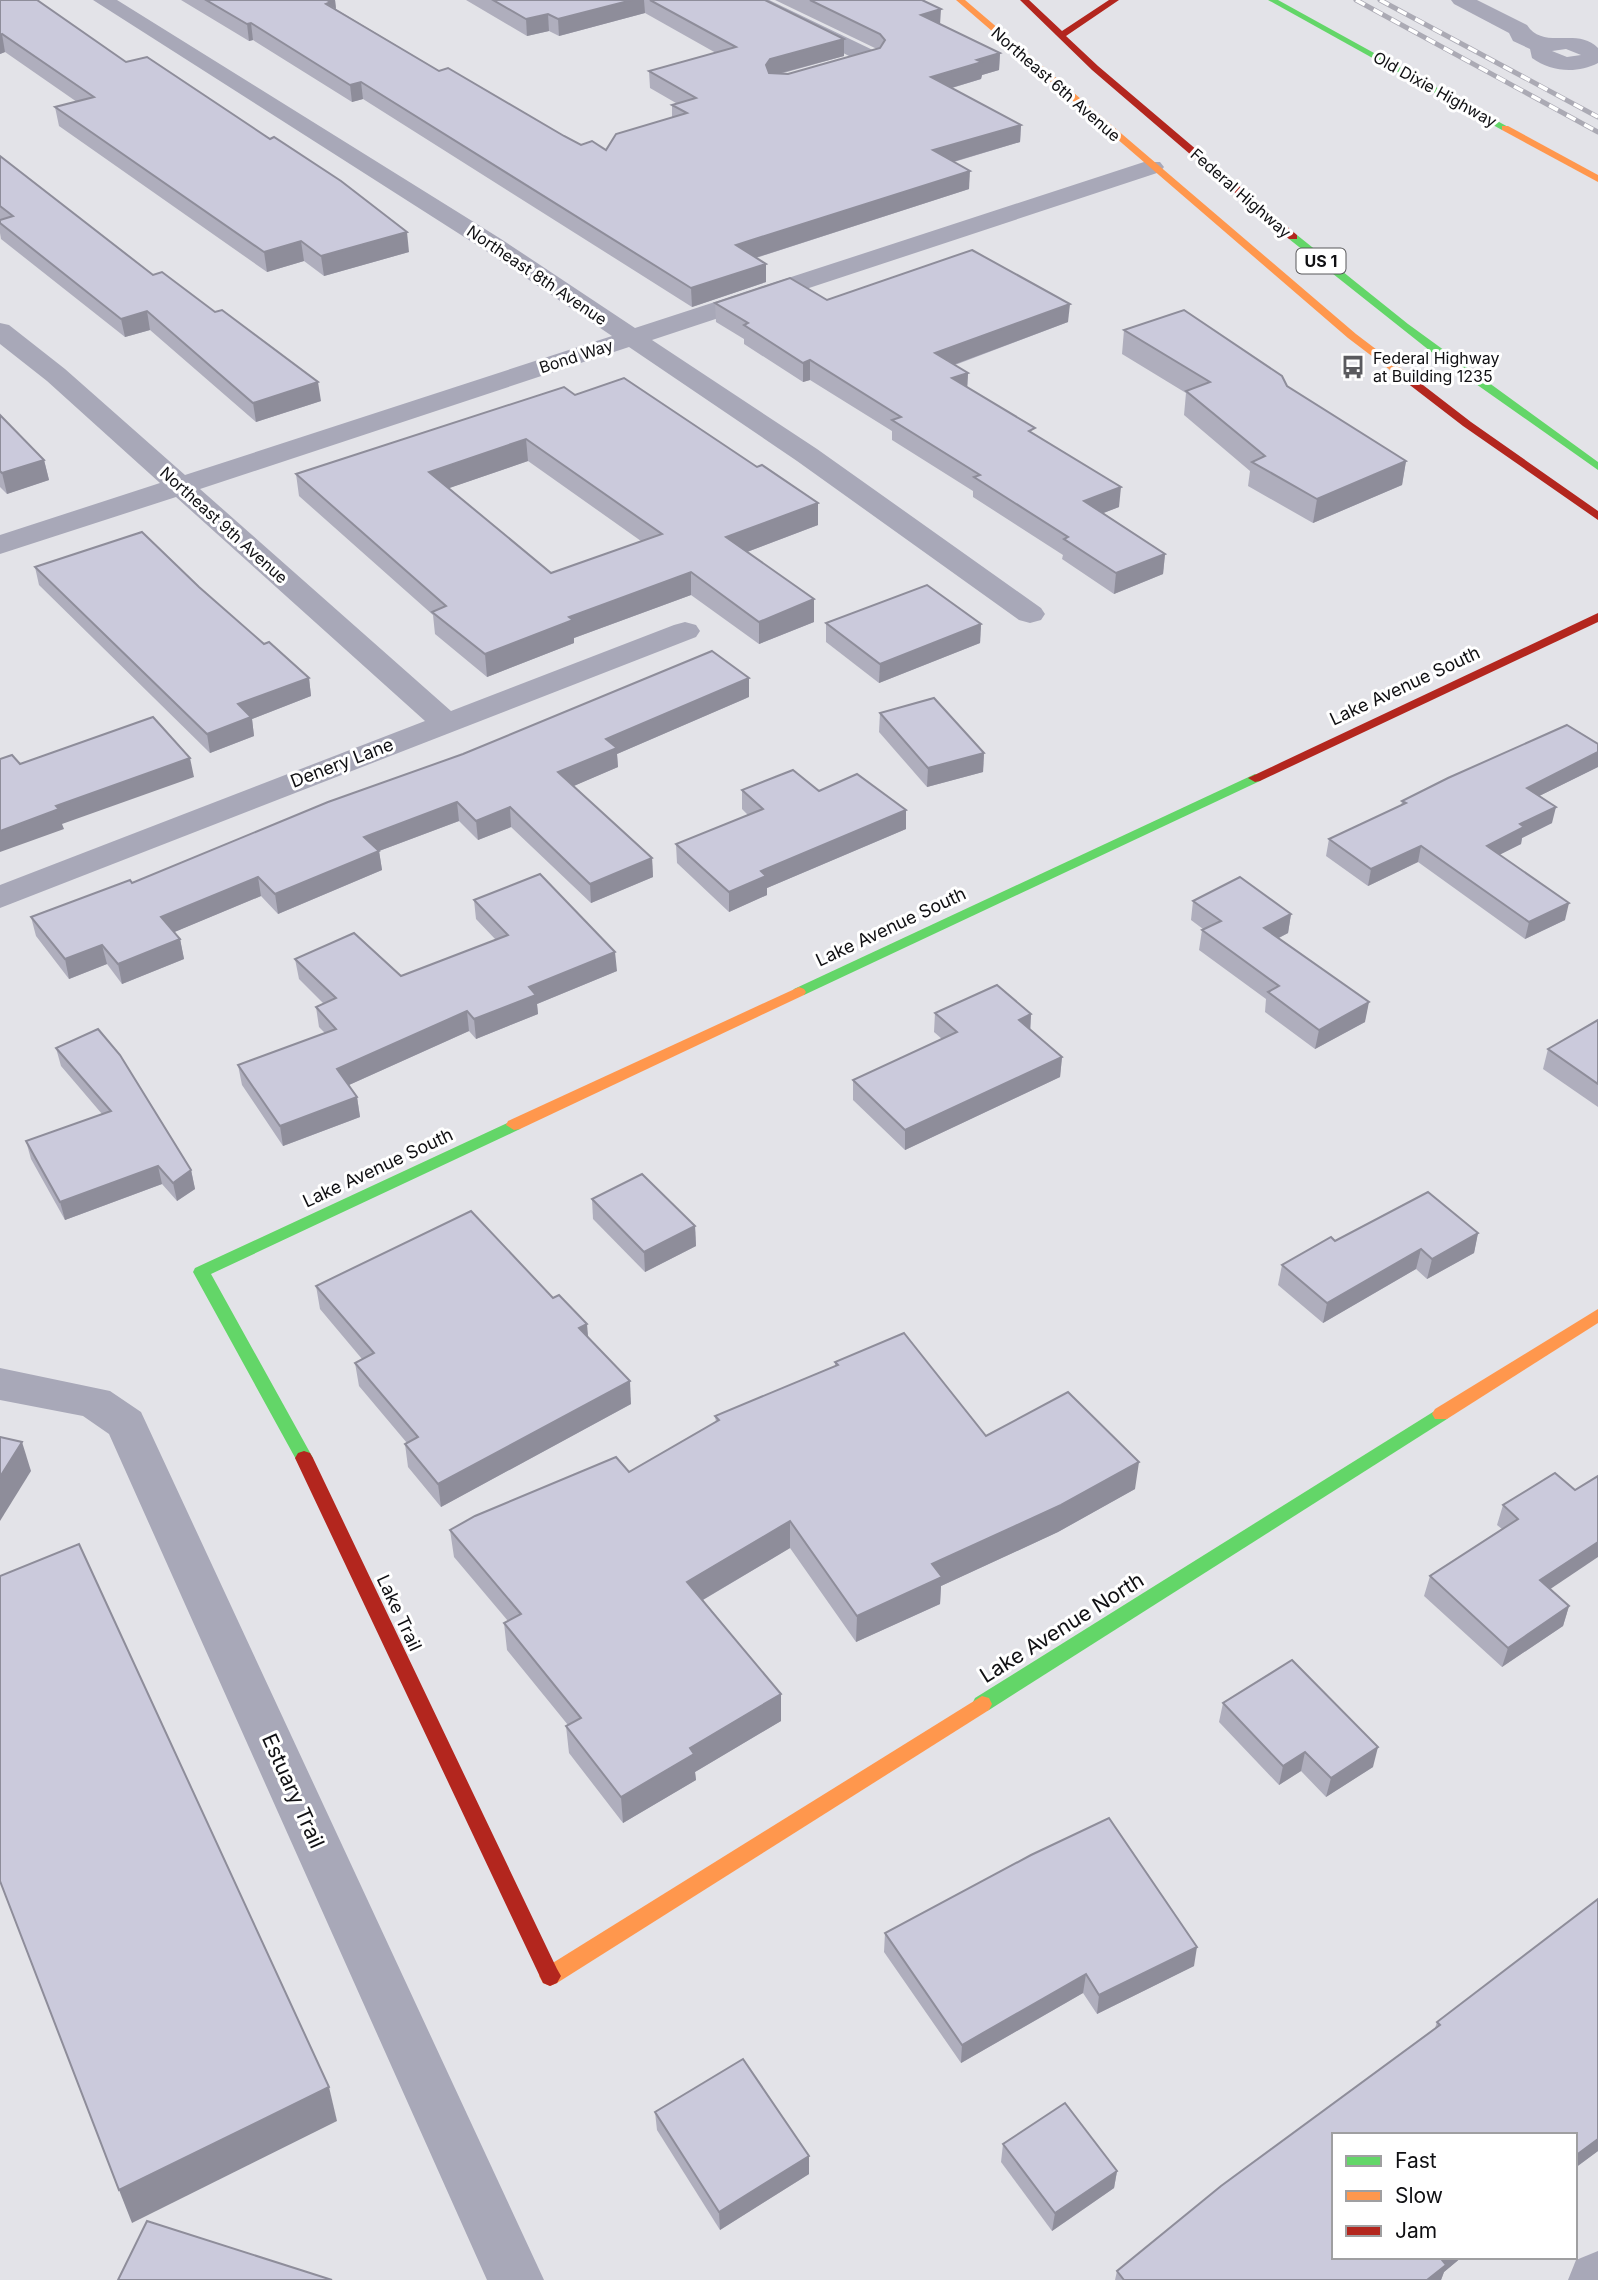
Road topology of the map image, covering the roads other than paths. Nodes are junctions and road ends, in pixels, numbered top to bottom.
1 (103, 0) edge
2 (753, 0) edge
3 (960, 0) edge
4 (1024, 0) edge
5 (1115, 0) edge
6 (1272, 0) edge
7 (1461, 0) edge
8 (1060, 36) junction
9 (1581, 52) edge
10 (845, 66) edge
11 (1152, 167) junction
12 (1598, 179) edge
13 (0, 331) edge
14 (632, 338) junction
15 (1598, 467) edge
16 (180, 486) junction
17 (1598, 516) edge
18 (0, 545) edge
19 (1030, 614) dead end
20 (1598, 617) edge
21 (685, 631) dead end
22 (446, 723) junction
23 (0, 897) edge
24 (201, 1272) joint
25 (1598, 1315) edge
26 (0, 1384) edge
27 (549, 1978) joint
28 (516, 2280) edge

1 - 14 street, Northeast 8th Avenue
2 - 10 street
3 - 11 street, Northeast 6th Avenue / US 1
4 - 8 street, US 1
5 - 8 street
6 - 12 street, Old Dixie Highway
7 - 9 street
8 - 15 street, Federal Highway / US 1
11 - 14 street, Bond Way
11 - 17 street, US 1
13 - 16 street, Northeast 9th Avenue
14 - 16 street, Bond Way
14 - 19 street, Northeast 8th Avenue
16 - 18 street, Bond Way
16 - 22 street, Northeast 9th Avenue
20 - 24 street, Lake Avenue South
21 - 22 street, Denery Lane
22 - 23 street, Denery Lane
24 - 27 street, Lake Trail
25 - 27 street, Lake Avenue North
26 - 28 street, Estuary Trail

